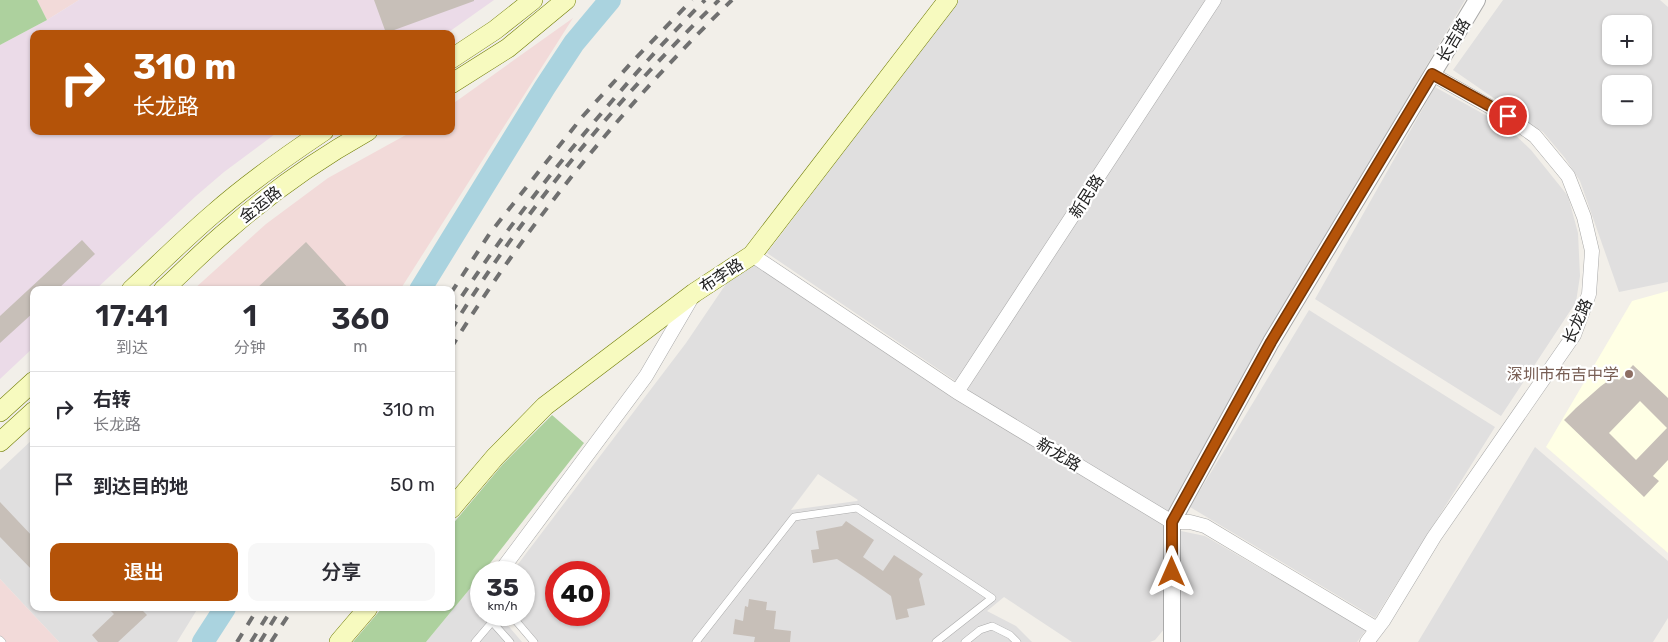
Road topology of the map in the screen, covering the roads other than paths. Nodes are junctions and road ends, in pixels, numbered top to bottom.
1 (533, 0) edge
2 (566, 0) edge
3 (948, 0) edge
4 (1214, 0) edge
5 (1477, 0) edge
6 (455, 56) edge
7 (1432, 74) junction
8 (455, 81) edge
9 (318, 135) edge
10 (361, 135) edge
11 (752, 255) junction
12 (135, 286) edge
13 (167, 286) edge
14 (694, 293) junction
15 (30, 385) edge
16 (957, 392) junction
17 (0, 412) edge
18 (30, 414) edge
19 (0, 442) edge
20 (455, 504) edge
21 (1172, 522) junction
22 (508, 561) edge
23 (365, 611) edge
24 (489, 626) edge
25 (496, 626) edge
26 (520, 626) edge
27 (1377, 629) junction
28 (339, 642) edge
29 (475, 642) edge
30 (510, 642) edge
31 (534, 642) edge
32 (696, 642) edge
33 (936, 642) edge
34 (965, 642) edge
35 (1016, 642) edge
36 (1172, 642) edge
37 (1367, 642) edge

1 - 6 main road
2 - 8 main road
3 - 11 main road, 布李路
4 - 16 street, 新民路
5 - 7 street, 长吉路
7 - 21 street, 长吉路
7 - 27 street, 长龙路
9 - 12 main road, 金运路
10 - 13 main road, 金运路
11 - 14 main road, 布李路
11 - 16 street, 新龙路
14 - 20 main road, 布李路
14 - 22 street
15 - 17 main road
16 - 21 street, 新龙路
18 - 19 main road
21 - 27 street, 新龙路
21 - 36 street, 长吉路
23 - 28 main road
24 - 29 lane
25 - 30 lane
26 - 31 lane
27 - 37 street, 长龙路
32 - 33 lane
34 - 35 lane

